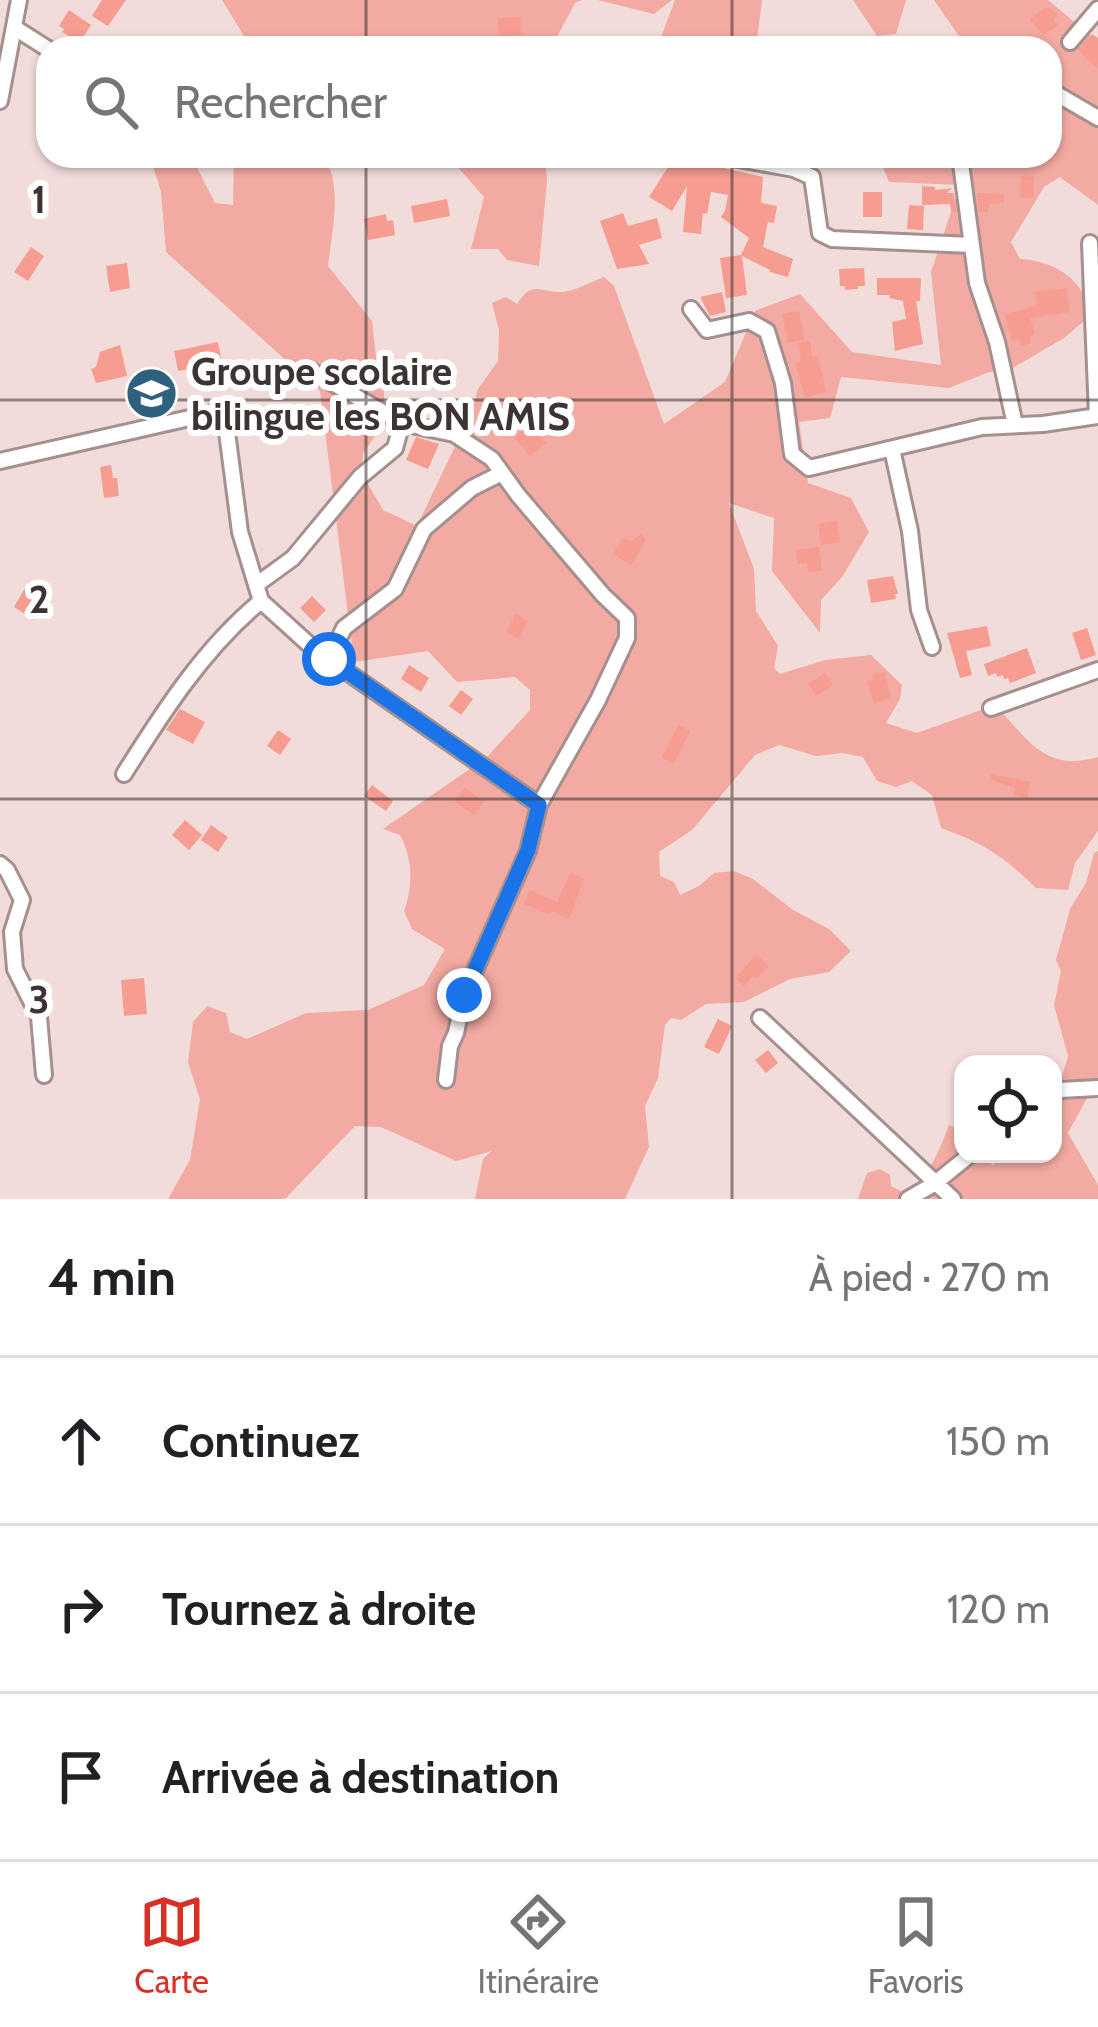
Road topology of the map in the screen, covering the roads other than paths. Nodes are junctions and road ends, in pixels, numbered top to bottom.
1 (1098, 9) edge
2 (0, 13) edge
3 (17, 14) edge
4 (1070, 42) dead end
5 (1062, 97) edge
6 (0, 101) edge
7 (1098, 118) edge
8 (788, 168) edge
9 (962, 168) edge
10 (1090, 243) dead end
11 (972, 244) junction
12 (691, 309) dead end
13 (308, 369) dead end
14 (1098, 416) edge
15 (402, 423) junction
16 (1015, 425) junction
17 (892, 449) junction
18 (0, 461) edge
19 (502, 473) junction
20 (258, 593) junction
21 (932, 646) dead end
22 (329, 659) junction
23 (1098, 670) edge
24 (991, 707) dead end
25 (124, 774) dead end
26 (539, 805) junction
27 (0, 864) edge
28 (760, 1018) dead end
29 (44, 1075) dead end
30 (446, 1079) dead end
31 (1098, 1088) edge
32 (1062, 1090) edge
33 (960, 1163) edge
34 (934, 1184) junction
35 (908, 1199) edge
36 (953, 1199) edge

1 - 4 street
2 - 3 street
3 - 6 street
5 - 7 street
8 - 11 street
9 - 11 street
10 - 14 street
11 - 16 street
12 - 17 street
13 - 15 street
14 - 16 street
15 - 19 street
15 - 20 street
16 - 17 street
17 - 21 street
18 - 20 street
19 - 22 street
19 - 26 street
20 - 22 street
20 - 25 street
22 - 26 street
23 - 24 street
26 - 30 street
27 - 29 street
28 - 34 street
31 - 32 street
33 - 34 street
34 - 35 street
34 - 36 street

